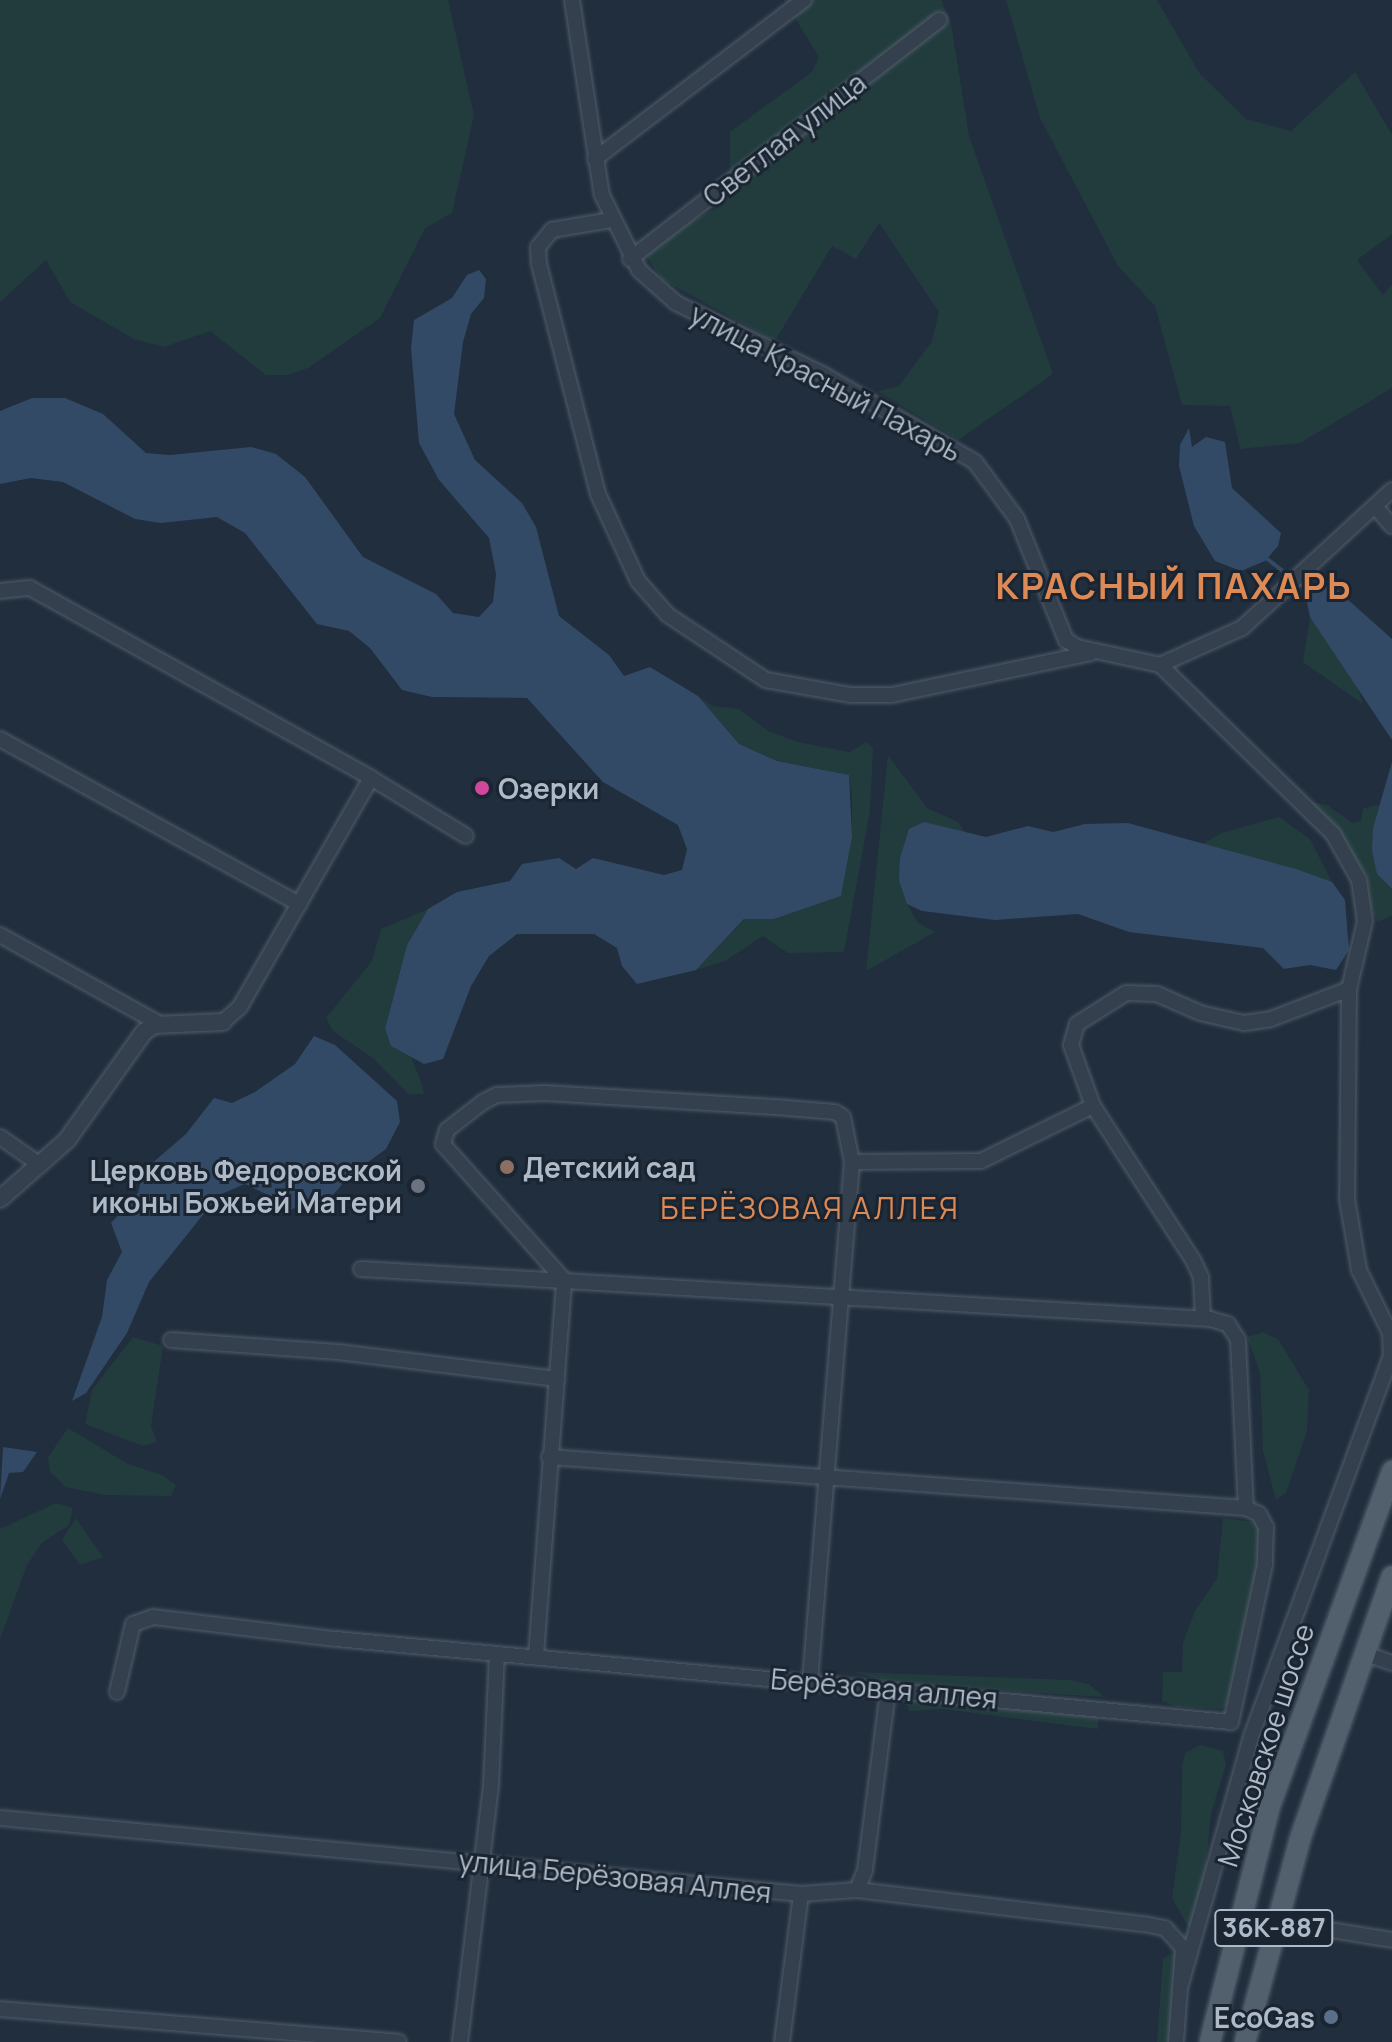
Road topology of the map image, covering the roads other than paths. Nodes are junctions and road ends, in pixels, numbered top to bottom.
1 (572, 0) edge
2 (804, 0) edge
3 (939, 20) dead end
4 (595, 159) junction
5 (611, 220) junction
6 (630, 259) junction
7 (1392, 490) edge
8 (1375, 506) junction
9 (1392, 526) edge
10 (0, 591) edge
11 (1095, 652) junction
12 (1160, 665) junction
13 (0, 739) edge
14 (371, 778) junction
15 (466, 836) dead end
16 (299, 904) junction
17 (0, 935) edge
18 (1349, 989) junction
19 (223, 1022) joint
20 (162, 1025) junction
21 (1093, 1106) junction
22 (0, 1137) edge
23 (852, 1162) junction
24 (40, 1165) junction
25 (0, 1199) edge
26 (361, 1269) dead end
27 (564, 1280) junction
28 (844, 1294) junction
29 (1203, 1318) junction
30 (171, 1340) dead end
31 (557, 1379) junction
32 (549, 1457) junction
33 (1392, 1471) edge
34 (827, 1477) junction
35 (1246, 1508) junction
36 (1392, 1576) edge
37 (1363, 1653) junction
38 (497, 1654) junction
39 (536, 1656) junction
40 (1392, 1663) edge
41 (810, 1682) junction
42 (888, 1690) junction
43 (117, 1692) dead end
44 (1231, 1722) junction
45 (1251, 1737) junction
46 (0, 1818) edge
47 (483, 1863) junction
48 (857, 1890) junction
49 (801, 1894) junction
50 (1275, 1921) junction
51 (1392, 1940) edge
52 (1181, 1984) junction
53 (0, 2009) edge
54 (1216, 2012) junction
55 (1250, 2021) junction
56 (399, 2042) edge
57 (460, 2042) edge
58 (782, 2042) edge
59 (1176, 2042) edge
60 (1210, 2042) edge
61 (1245, 2042) edge

1 - 4 street, улица Красный Пахарь
2 - 4 street
3 - 6 street, Светлая улица
4 - 5 street, улица Красный Пахарь
5 - 6 street, улица Красный Пахарь
5 - 11 street
6 - 11 street, улица Красный Пахарь
7 - 8 street
8 - 9 street
8 - 12 street
10 - 14 street
11 - 12 street, улица Красный Пахарь
12 - 18 street
13 - 16 street
14 - 15 street
14 - 16 street
16 - 19 street
17 - 20 street
18 - 21 street
18 - 45 street
19 - 20 street
20 - 24 street
21 - 23 street
21 - 29 street
22 - 24 street
23 - 27 street
23 - 28 street
24 - 25 street
26 - 27 street
27 - 28 street
27 - 31 street
28 - 29 street
28 - 34 street
29 - 35 street
30 - 31 street
31 - 32 street
32 - 34 street
32 - 39 street
33 - 54 main road, Московское шоссе / 36К-887
34 - 35 street
34 - 41 street
35 - 44 street
36 - 37 main road, 36К-887
37 - 40 street
37 - 50 main road, 36К-887
38 - 39 street, Берёзовая аллея
38 - 43 street, Берёзовая аллея
38 - 47 street
39 - 41 street, Берёзовая аллея
41 - 42 street, Берёзовая аллея
42 - 44 street, Берёзовая аллея
42 - 48 street
44 - 45 street
45 - 52 street
46 - 47 street, улица Берёзовая Аллея
47 - 49 street, улица Берёзовая Аллея
47 - 57 street
48 - 49 street, улица Берёзовая Аллея
48 - 52 street, улица Берёзовая Аллея
49 - 58 street
50 - 51 street
50 - 55 main road, 36К-887
52 - 59 street
53 - 56 street
54 - 55 main road
54 - 60 main road, Московское шоссе / 36К-887
55 - 61 main road, 36К-887

